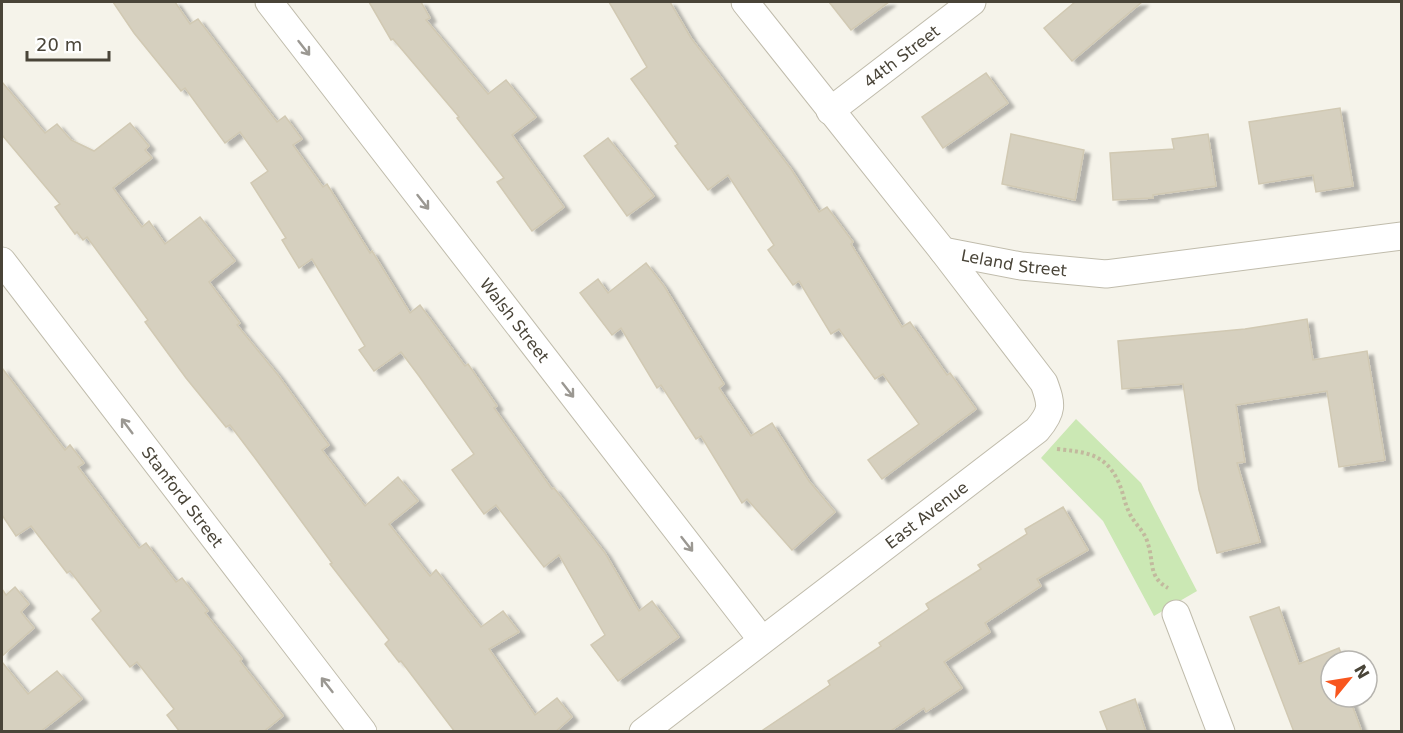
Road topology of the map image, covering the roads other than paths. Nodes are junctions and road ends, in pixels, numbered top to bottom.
1 (268, 2) edge
2 (745, 2) edge
3 (972, 2) edge
4 (830, 111) junction
5 (1401, 236) edge
6 (943, 251) junction
7 (2, 261) edge
8 (1176, 614) road end
9 (762, 640) junction
10 (363, 732) edge
11 (643, 732) edge
12 (1221, 732) edge

1 -> 9 street, Walsh Street
2 - 4 street, Leland Street
3 - 4 street, 44th Street
4 - 6 street, Leland Street
5 - 6 street, Leland Street
6 - 9 street, East Avenue
10 -> 7 street, Stanford Street
8 - 12 street
9 - 11 street, East Avenue

